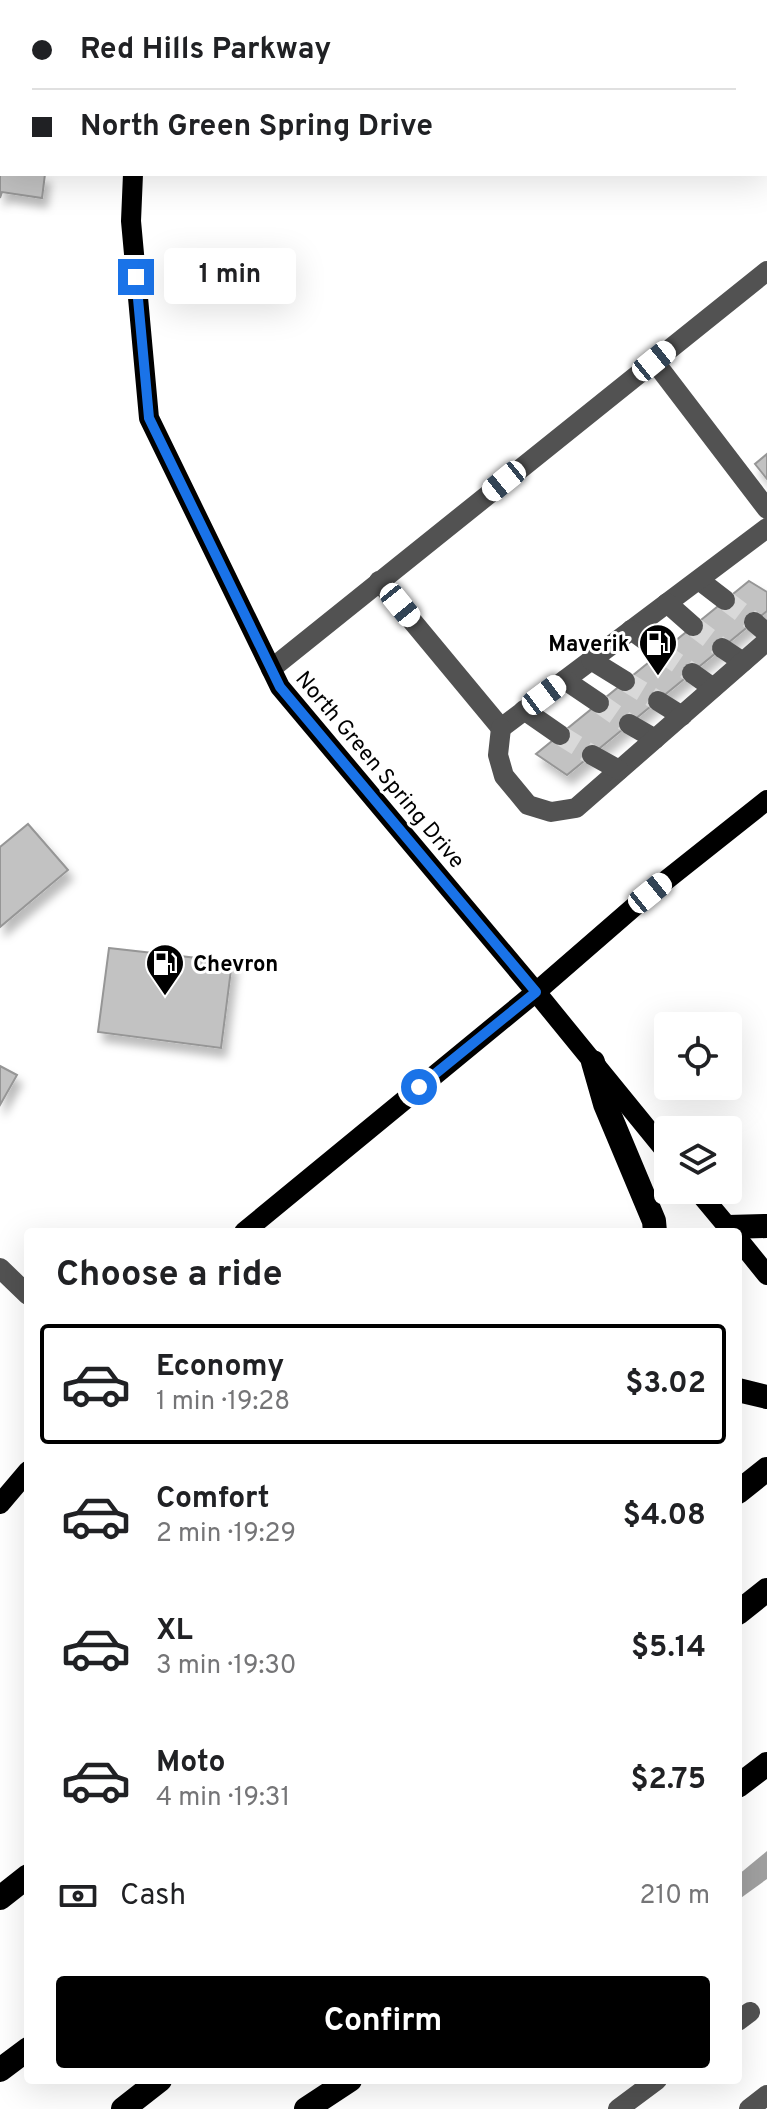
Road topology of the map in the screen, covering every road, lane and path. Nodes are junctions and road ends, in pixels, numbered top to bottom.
1 (133, 176) edge
2 (764, 281) edge
3 (654, 361) junction
4 (767, 509) edge
5 (767, 528) edge
6 (699, 580) junction
7 (379, 581) junction
8 (725, 600) tunnel mouth
9 (667, 603) junction
10 (693, 626) tunnel mouth
11 (631, 630) junction
12 (767, 641) edge
13 (722, 648) tunnel mouth
14 (661, 652) tunnel mouth
15 (591, 660) junction
16 (743, 662) junction
17 (271, 669) junction
18 (692, 673) tunnel mouth
19 (565, 680) junction
20 (625, 681) tunnel mouth
21 (713, 688) junction
22 (658, 701) tunnel mouth
23 (599, 703) tunnel mouth
24 (524, 710) junction
25 (682, 716) junction
26 (629, 724) tunnel mouth
27 (501, 728) junction
28 (560, 735) tunnel mouth
29 (655, 739) junction
30 (592, 755) tunnel mouth
31 (619, 770) junction
32 (767, 800) edge
33 (536, 992) junction
34 (593, 1062) junction
35 (654, 1137) edge
36 (709, 1204) edge
37 (767, 1226) edge
38 (249, 1228) edge
39 (655, 1228) edge
40 (729, 1228) edge
41 (742, 1231) edge
42 (742, 1244) edge
43 (0, 1268) edge
44 (767, 1275) edge
45 (24, 1291) edge
46 (742, 1391) edge
47 (767, 1397) edge
48 (24, 1476) edge
49 (0, 1504) edge
50 (767, 1590) edge
51 (742, 1610) edge
52 (767, 1764) edge
53 (742, 1783) edge
54 (24, 1879) edge
55 (0, 1898) edge
56 (24, 2052) edge
57 (0, 2070) edge
58 (155, 2084) edge
59 (344, 2084) edge
60 (652, 2084) edge
61 (767, 2095) edge
62 (123, 2109) edge
63 (306, 2109) edge
64 (618, 2109) edge
65 (749, 2109) edge

1 - 17 main road, North Green Spring Drive
2 - 3 street
3 - 4 street
3 - 7 street
5 - 6 street
6 - 8 street
6 - 9 street
7 - 17 street
7 - 27 street
9 - 10 street
9 - 11 street
11 - 14 street
11 - 15 street
12 - 16 street
13 - 16 street
15 - 19 street
15 - 20 street
16 - 21 street
17 - 33 main road, North Green Spring Drive
18 - 21 street
19 - 23 street
19 - 24 street
21 - 25 street
22 - 25 street
24 - 27 street
24 - 28 street
25 - 29 street
26 - 29 street
27 - 31 street
29 - 31 street
30 - 31 street
32 - 33 main road
33 - 34 main road, North Green Spring Drive
33 - 38 main road
34 - 35 main road, North Green Spring Drive
34 - 39 highway
36 - 40 main road
37 - 41 highway
42 - 44 main road
43 - 45 street
46 - 47 highway
48 - 49 main road
50 - 51 highway
52 - 53 highway
54 - 55 highway
56 - 57 highway
58 - 62 highway
59 - 63 highway
60 - 64 street
61 - 65 street

